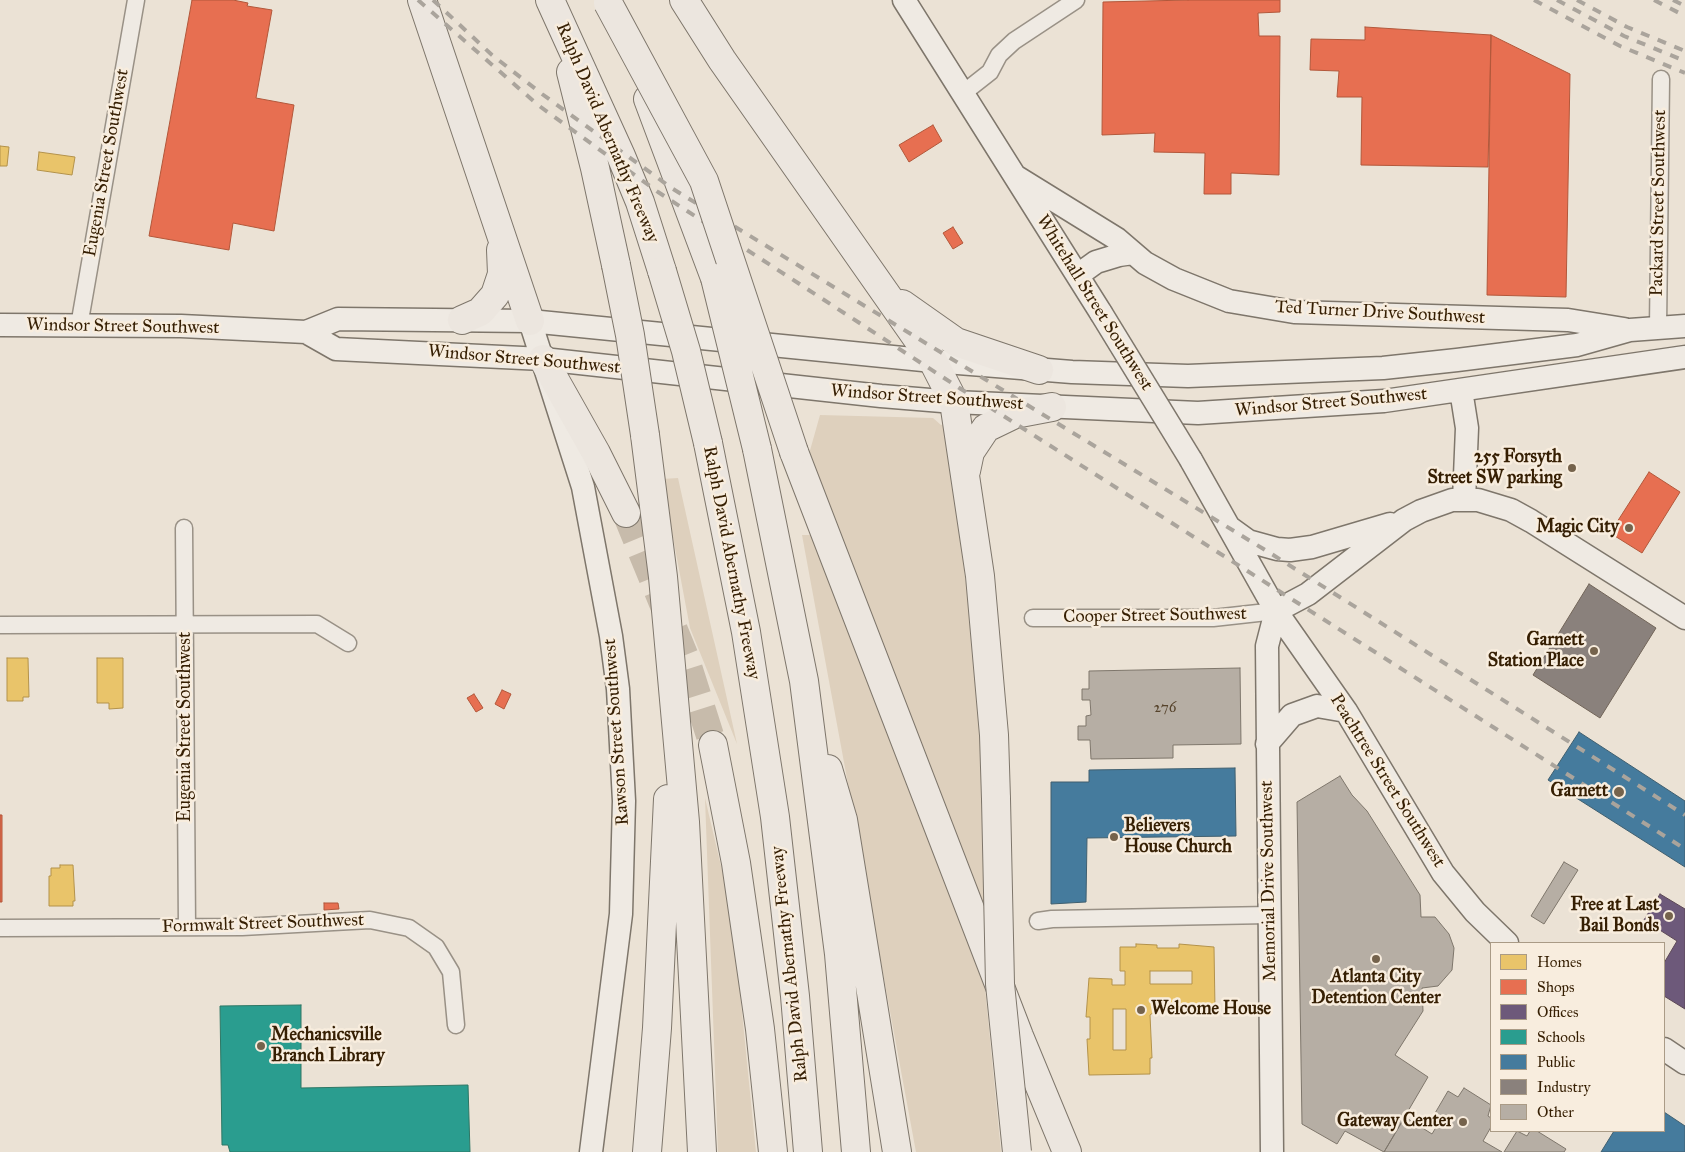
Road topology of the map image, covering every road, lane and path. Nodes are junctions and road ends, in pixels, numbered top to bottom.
1 (136, 0) edge
2 (422, 0) edge
3 (684, 0) edge
4 (904, 0) edge
5 (1076, 0) edge
6 (607, 2) edge
7 (554, 7) edge
8 (1661, 79) dead end
9 (962, 94) junction
10 (1015, 176) junction
11 (498, 226) junction
12 (1133, 253) junction
13 (1078, 275) junction
14 (880, 286) junction
15 (462, 320) junction
16 (530, 321) junction
17 (0, 325) edge
18 (80, 326) junction
19 (1685, 326) edge
20 (1658, 327) junction
21 (1630, 330) junction
22 (306, 332) junction
23 (1685, 357) edge
24 (542, 359) junction
25 (933, 361) junction
26 (1039, 370) junction
27 (1188, 376) joint
28 (1461, 390) junction
29 (954, 402) junction
30 (1052, 407) junction
31 (966, 472) junction
32 (1464, 500) junction
33 (626, 512) tunnel mouth
34 (1404, 520) junction
35 (1230, 527) junction
36 (184, 528) dead end
37 (1276, 611) junction
38 (1684, 616) edge
39 (1034, 618) dead end
40 (0, 625) edge
41 (186, 625) junction
42 (348, 643) dead end
43 (804, 681) junction
44 (672, 703) junction
45 (1346, 711) junction
46 (1267, 744) junction
47 (713, 745) tunnel mouth
48 (1269, 915) junction
49 (1038, 921) dead end
50 (187, 927) junction
51 (0, 928) edge
52 (1506, 942) edge
53 (456, 1025) dead end
54 (1665, 1050) edge
55 (1685, 1063) edge
56 (896, 1142) edge
57 (856, 1148) edge
58 (808, 1149) edge
59 (773, 1150) edge
60 (591, 1152) edge
61 (647, 1152) edge
62 (702, 1152) edge
63 (1017, 1152) edge
64 (1067, 1152) edge
65 (1272, 1152) edge

1 - 18 street, Eugenia Street Southwest
2 - 11 highway
3 - 14 highway
4 - 9 street, Whitehall Street Southwest
5 - 9 street
6 - 43 highway, bridge
6 - 64 highway, bridge
7 - 44 highway, bridge
7 - 58 highway, Ralph David Abernathy Freeway, bridge
8 - 20 street, Packard Street Southwest
9 - 10 street, Whitehall Street Southwest
10 - 12 street, Ted Turner Drive Southwest
10 - 13 street, Whitehall Street Southwest
11 - 15 highway
11 - 16 highway
12 - 13 street
12 - 21 street, Ted Turner Drive Southwest
13 - 35 street, Whitehall Street Southwest, bridge
14 - 25 highway
14 - 26 highway
15 - 16 street, Windsor Street Southwest
15 - 22 street, Windsor Street Southwest
16 - 24 street, Rawson Street Southwest
16 - 25 street, Windsor Street Southwest
17 - 18 street, Windsor Street Southwest
18 - 22 street, Windsor Street Southwest
19 - 20 street, Ted Turner Drive Southwest
20 - 21 street, Ted Turner Drive Southwest
21 - 27 street, Ted Turner Drive Southwest
22 - 24 street, Windsor Street Southwest
23 - 28 street, Windsor Street Southwest
24 - 29 street, Windsor Street Southwest
24 - 33 highway
24 - 60 street, Rawson Street Southwest
25 - 26 street, Windsor Street Southwest
25 - 29 highway
26 - 27 street, Windsor Street Southwest
28 - 30 street, Windsor Street Southwest
28 - 32 street
29 - 30 street, Windsor Street Southwest
29 - 31 highway
30 - 31 highway
31 - 63 highway, bridge
32 - 34 street
32 - 38 street
34 - 35 street
34 - 37 street
35 - 37 street, Whitehall Street Southwest
36 - 41 street, Eugenia Street Southwest
37 - 39 street, Cooper Street Southwest
37 - 45 street, Peachtree Street Southwest
37 - 46 street, Memorial Drive Southwest
40 - 41 street
41 - 42 street
41 - 50 street, Eugenia Street Southwest
43 - 56 highway
43 - 57 highway
44 - 61 highway
44 - 62 highway
45 - 46 street
45 - 52 street, Peachtree Street Southwest
46 - 48 street, Memorial Drive Southwest
47 - 59 highway
48 - 49 street
48 - 65 street, Memorial Drive Southwest
50 - 51 street, Formwalt Street Southwest
50 - 53 street, Formwalt Street Southwest
54 - 55 street

